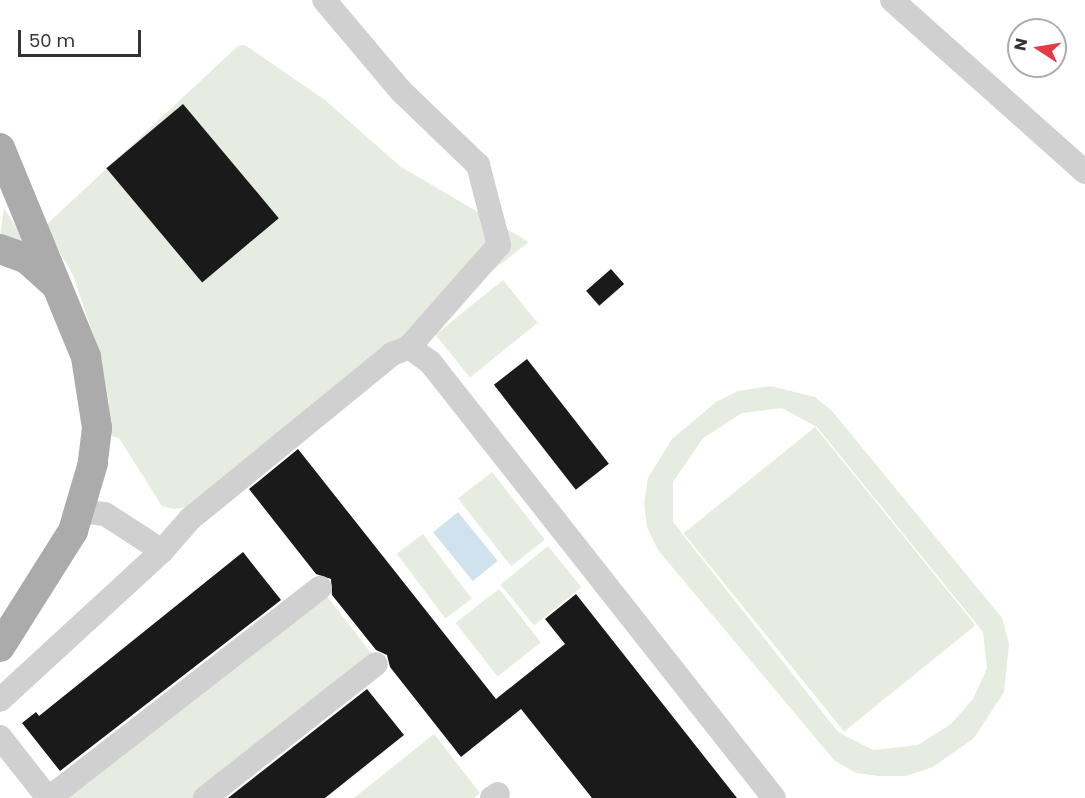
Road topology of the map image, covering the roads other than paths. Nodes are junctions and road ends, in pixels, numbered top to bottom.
1 (324, 0) edge
2 (892, 0) edge
3 (0, 148) edge
4 (1085, 172) edge
5 (0, 249) edge
6 (61, 290) junction
7 (409, 347) junction
8 (80, 511) junction
9 (162, 551) junction
10 (320, 588) dead end
11 (0, 647) edge
12 (376, 664) dead end
13 (0, 700) edge
14 (0, 737) edge
15 (48, 798) edge
16 (205, 798) edge
17 (774, 798) edge

1 - 7 lane
2 - 4 lane
3 - 6 main road
5 - 6 main road
6 - 8 main road
7 - 9 lane
7 - 17 lane
8 - 9 lane
8 - 11 main road
9 - 13 lane
10 - 15 lane
12 - 16 lane
14 - 15 lane

